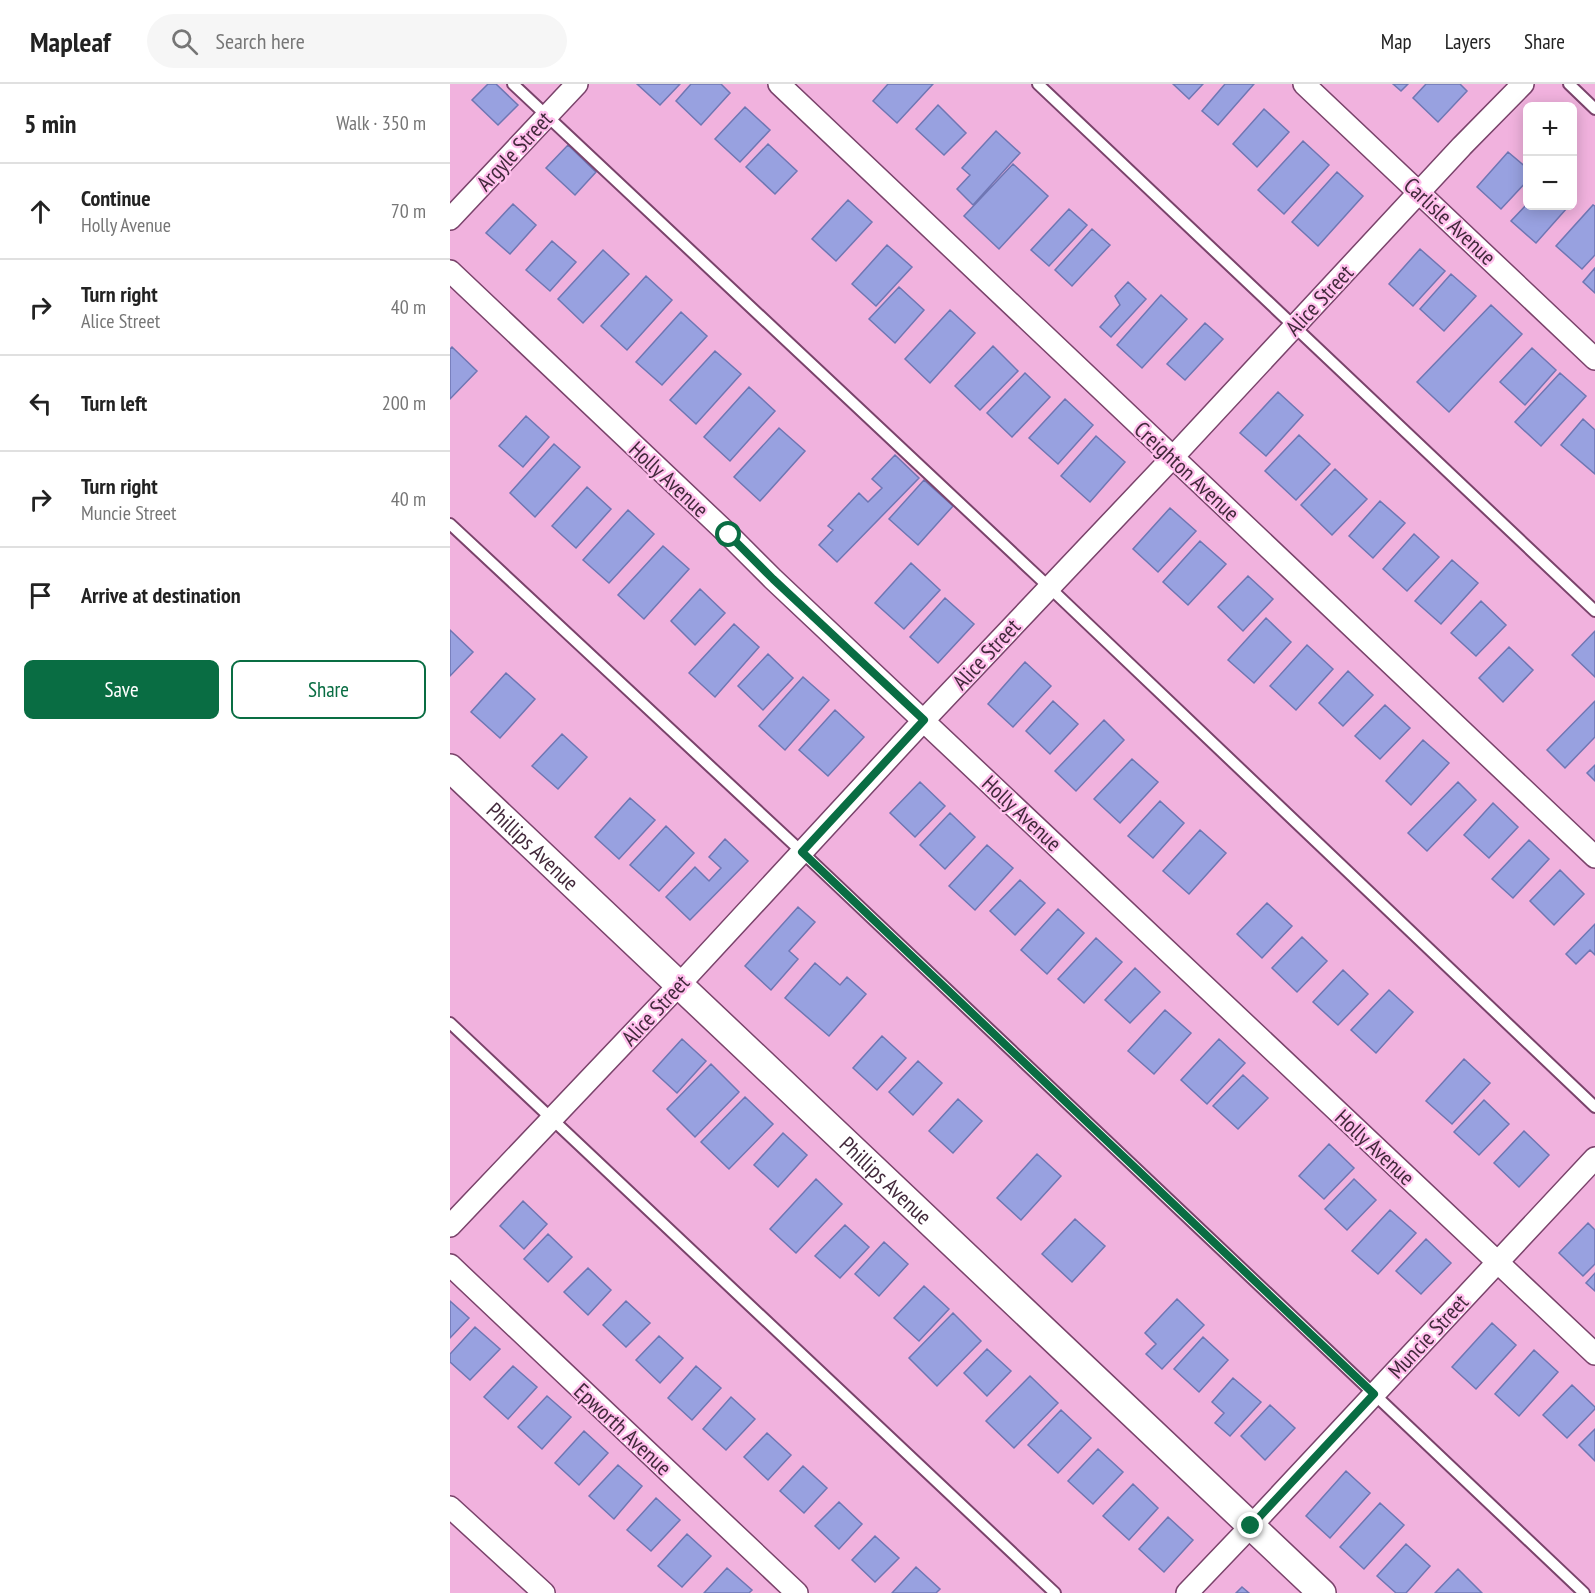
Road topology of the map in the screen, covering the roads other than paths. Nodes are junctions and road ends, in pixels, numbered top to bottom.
1 (513, 84) edge
2 (577, 84) edge
3 (779, 84) edge
4 (1038, 84) edge
5 (1304, 84) edge
6 (1523, 84) edge
7 (1569, 84) edge
8 (1595, 109) edge
9 (547, 116) junction
10 (1419, 193) junction
11 (450, 219) edge
12 (450, 271) edge
13 (1294, 327) junction
14 (1595, 359) edge
15 (1173, 457) junction
16 (450, 524) edge
17 (1049, 587) junction
18 (1595, 611) edge
19 (924, 720) junction
20 (450, 768) edge
21 (802, 852) junction
22 (1595, 857) edge
23 (679, 984) junction
24 (450, 1023) edge
25 (1595, 1107) edge
26 (551, 1119) junction
27 (1595, 1158) edge
28 (450, 1226) edge
29 (1497, 1262) junction
30 (450, 1265) edge
31 (1595, 1354) edge
32 (1374, 1394) junction
33 (450, 1507) edge
34 (1251, 1526) junction
35 (544, 1593) edge
36 (796, 1593) edge
37 (1055, 1593) edge
38 (1186, 1593) edge
39 (1322, 1593) edge
40 (1584, 1593) edge

1 - 9 lane
2 - 9 street, Argyle Street
3 - 15 street, Creighton Avenue
4 - 13 lane
5 - 10 street, Carlisle Avenue
6 - 10 street, Alice Street
7 - 8 lane
9 - 11 street, Argyle Street
9 - 17 lane
10 - 13 street, Alice Street
10 - 14 street, Carlisle Avenue
12 - 19 street, Holly Avenue
13 - 15 street, Alice Street
13 - 18 lane
15 - 17 street, Alice Street
15 - 22 street, Creighton Avenue
16 - 21 lane
17 - 19 street, Alice Street
17 - 25 lane
19 - 21 street, Alice Street
19 - 29 street, Holly Avenue
20 - 23 street, Phillips Avenue
21 - 23 street, Alice Street
21 - 32 lane
23 - 26 street, Alice Street
23 - 34 street, Phillips Avenue
24 - 26 lane
26 - 28 street, Alice Street
26 - 37 lane
27 - 29 street, Muncie Street
29 - 31 street, Holly Avenue
29 - 32 street, Muncie Street
30 - 36 street, Epworth Avenue
32 - 34 street, Muncie Street
32 - 40 lane
33 - 35 street
34 - 38 street, Muncie Street
34 - 39 street, Phillips Avenue

